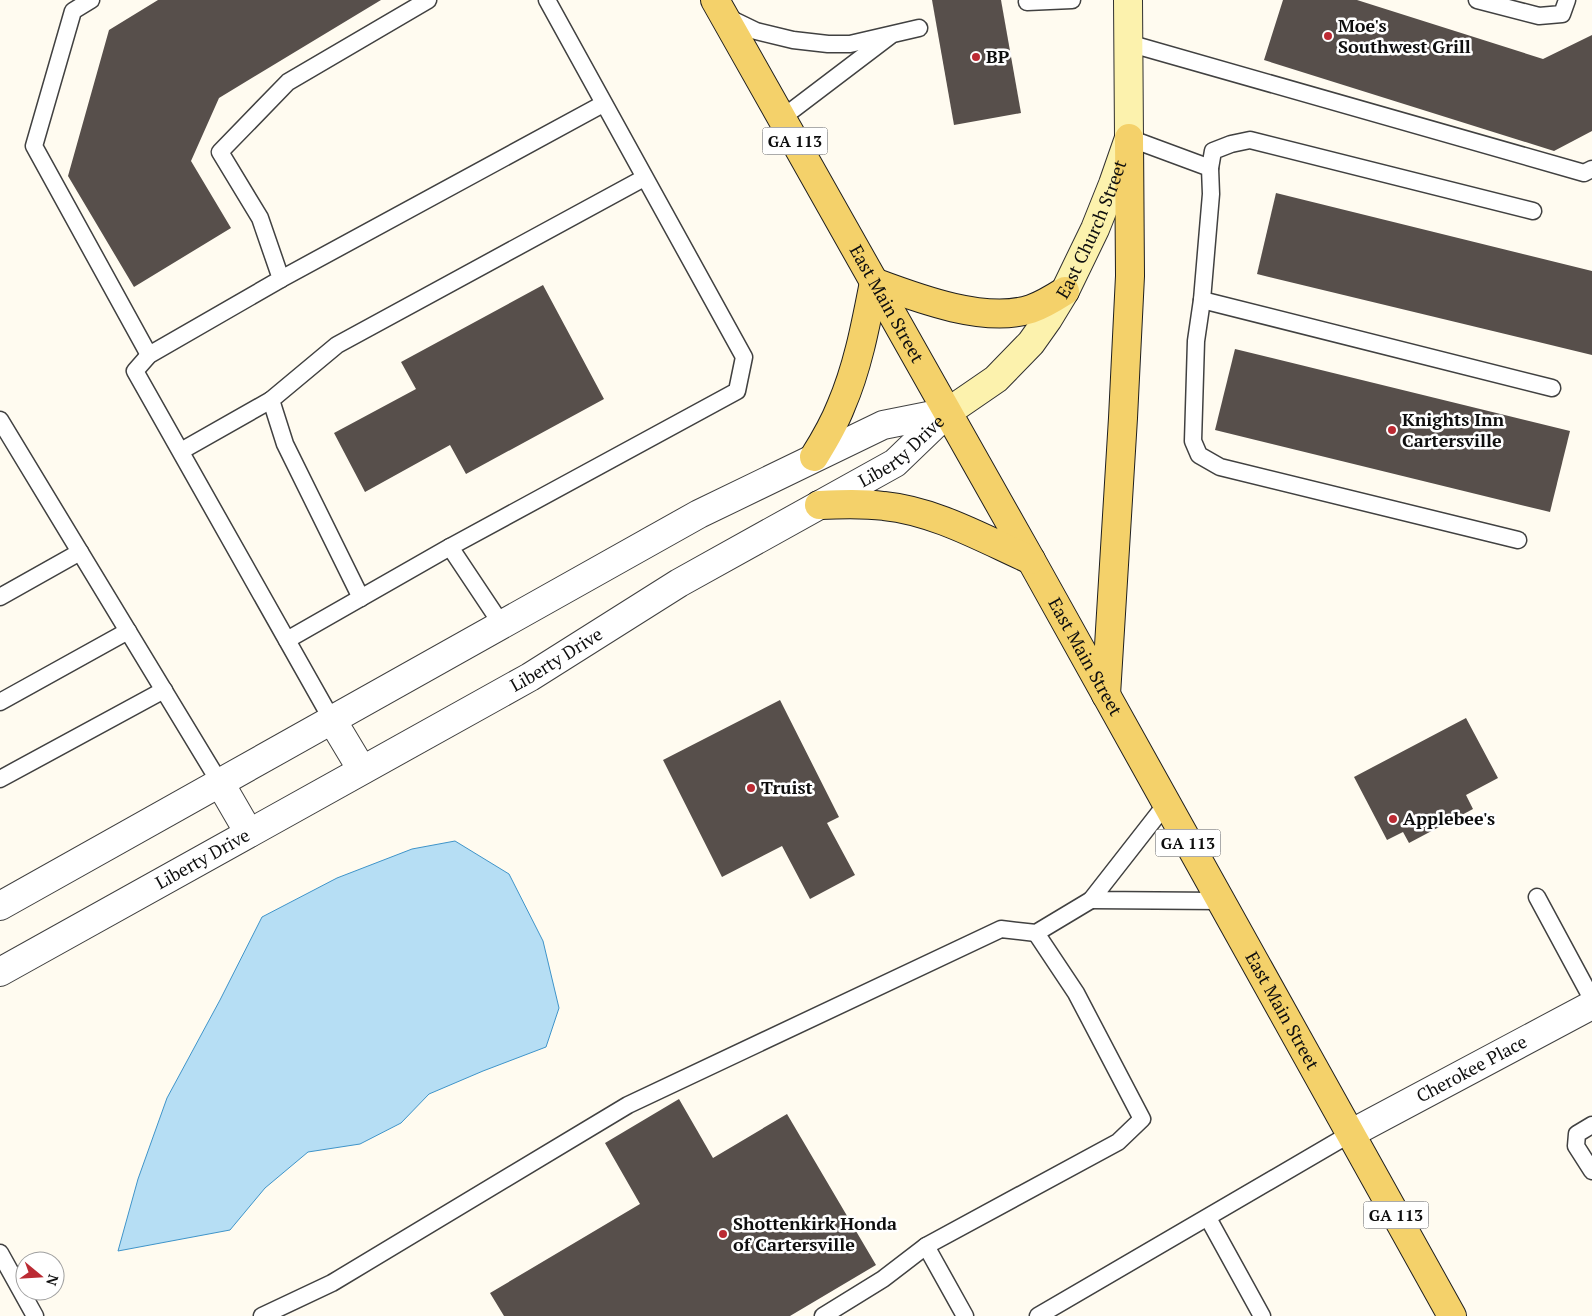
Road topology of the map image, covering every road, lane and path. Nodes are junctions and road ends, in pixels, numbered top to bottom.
1 (91, 0) edge
2 (428, 0) edge
3 (547, 0) edge
4 (1072, 0) edge
5 (1128, 0) edge
6 (1477, 0) edge
7 (1567, 0) edge
8 (1027, 2) dead end
9 (719, 7) edge
10 (919, 28) dead end
11 (892, 34) junction
12 (1128, 43) junction
13 (603, 104) junction
14 (782, 118) junction
15 (1129, 138) junction
16 (1210, 168) junction
17 (1588, 171) edge
18 (644, 178) junction
19 (1533, 211) dead end
20 (281, 279) junction
21 (874, 282) junction
22 (1065, 291) junction
23 (1202, 300) junction
24 (149, 354) junction
25 (1552, 388) dead end
26 (271, 400) junction
27 (948, 412) junction
28 (0, 420) edge
29 (5, 439) edge
30 (181, 452) junction
31 (814, 458) junction
32 (819, 505) junction
33 (1518, 540) dead end
34 (450, 547) junction
35 (80, 552) junction
36 (1030, 560) junction
37 (0, 597) edge
38 (361, 598) junction
39 (502, 625) junction
40 (128, 631) junction
41 (287, 640) junction
42 (164, 690) junction
43 (1106, 695) junction
44 (0, 702) edge
45 (332, 720) junction
46 (362, 770) junction
47 (0, 779) edge
48 (220, 783) junction
49 (1166, 804) junction
50 (249, 833) junction
51 (1537, 897) dead end
52 (1091, 900) junction
53 (1221, 901) junction
54 (0, 906) edge
55 (1036, 933) junction
56 (0, 972) edge
57 (1592, 999) edge
58 (1592, 1005) edge
59 (1592, 1125) edge
60 (1350, 1134) junction
61 (1592, 1171) edge
62 (1208, 1218) junction
63 (926, 1246) junction
64 (0, 1253) edge
65 (35, 1316) edge
66 (262, 1316) edge
67 (823, 1316) edge
68 (965, 1316) edge
69 (1038, 1316) edge
70 (1262, 1316) edge
71 (1452, 1316) edge

1 - 24 lane
2 - 20 lane
3 - 13 lane
4 - 8 lane
5 - 12 main road, East Church Street
6 - 7 lane
9 - 11 lane
9 - 14 main road, East Main Street / GA 113
10 - 11 lane
11 - 14 lane
12 - 15 main road, East Church Street
12 - 17 lane
13 - 18 lane
13 - 20 lane
14 - 21 main road, East Main Street / GA 113
15 - 16 lane
15 - 22 main road, East Church Street
15 - 43 main road
16 - 19 lane
16 - 23 lane
18 - 26 lane
18 - 34 lane
20 - 24 lane
21 - 22 main road
21 - 27 main road, East Main Street / GA 113
21 - 31 main road
22 - 27 main road, East Church Street
23 - 25 lane
23 - 33 lane
24 - 30 lane
26 - 30 lane
26 - 38 lane
27 - 31 street, Liberty Drive
27 - 32 street, Liberty Drive
27 - 36 main road, East Main Street / GA 113
28 - 29 lane
29 - 35 lane
30 - 41 lane
31 - 39 street, Liberty Drive
32 - 36 main road
32 - 46 street, Liberty Drive
34 - 38 lane
34 - 39 lane
35 - 37 lane
35 - 40 lane
36 - 43 main road, East Main Street / GA 113
38 - 41 lane
39 - 45 street, Liberty Drive
40 - 42 lane
40 - 44 lane
41 - 45 lane
42 - 47 lane
42 - 48 lane
43 - 49 main road, East Main Street / GA 113
45 - 46 street
45 - 48 street, Liberty Drive
46 - 50 street, Liberty Drive
48 - 50 street
48 - 54 street, Liberty Drive
49 - 52 lane
49 - 53 main road, East Main Street / GA 113
50 - 56 street, Liberty Drive
51 - 57 lane
52 - 53 lane
52 - 55 lane
53 - 60 main road, East Main Street / GA 113
55 - 63 lane
55 - 66 lane
58 - 60 street, Cherokee Place
59 - 61 lane
60 - 62 lane
60 - 71 main road, East Main Street / GA 113
62 - 69 lane
62 - 70 lane
63 - 67 lane
63 - 68 lane
64 - 65 lane

